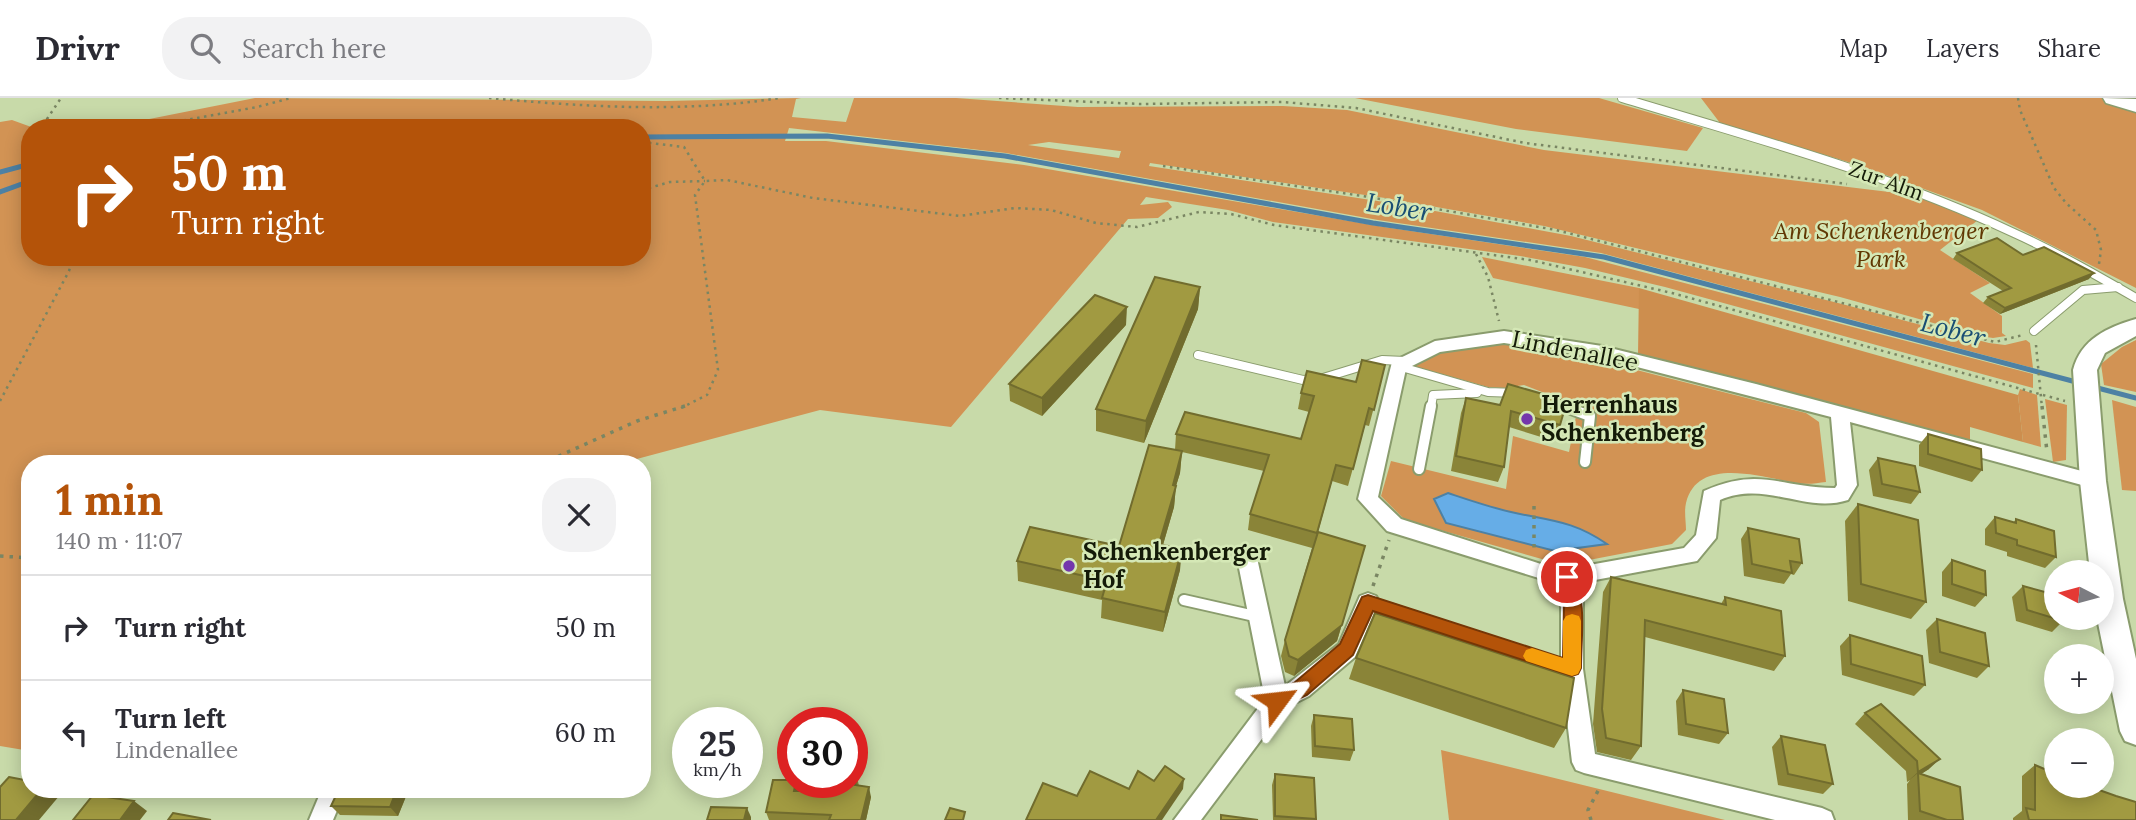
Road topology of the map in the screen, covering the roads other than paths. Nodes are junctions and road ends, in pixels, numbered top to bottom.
1 (1622, 98) edge
2 (2114, 98) edge
3 (2136, 106) edge
4 (2118, 287) junction
5 (2136, 298) edge
6 (2136, 327) edge
7 (2034, 331) road end
8 (1198, 355) dead end
9 (1403, 364) junction
10 (1488, 392) junction
11 (1534, 397) edge
12 (1547, 400) edge
13 (1840, 415) junction
14 (1585, 462) dead end
15 (1419, 469) dead end
16 (2093, 481) junction
17 (1247, 558) dead end
18 (1567, 577) junction
19 (1184, 600) dead end
20 (1368, 602) joint
21 (1259, 617) junction
22 (1572, 668) junction
23 (1277, 701) junction
24 (2136, 731) edge
25 (330, 798) edge
26 (321, 820) edge
27 (1186, 820) edge
28 (1822, 820) edge

1 - 4 lane, Zur Alm
2 - 3 main road
4 - 5 lane, Zur Alm
4 - 7 lane
6 - 16 street
8 - 9 lane
9 - 10 lane
9 - 13 street, Lindenallee
9 - 18 street
10 - 11 lane
10 - 15 lane
12 - 14 lane
13 - 16 street, Lindenallee
13 - 18 street
16 - 24 street
17 - 21 street
18 - 22 street
19 - 21 lane
20 - 22 lane
20 - 23 street
21 - 23 street
22 - 28 street
23 - 27 street
25 - 26 street

